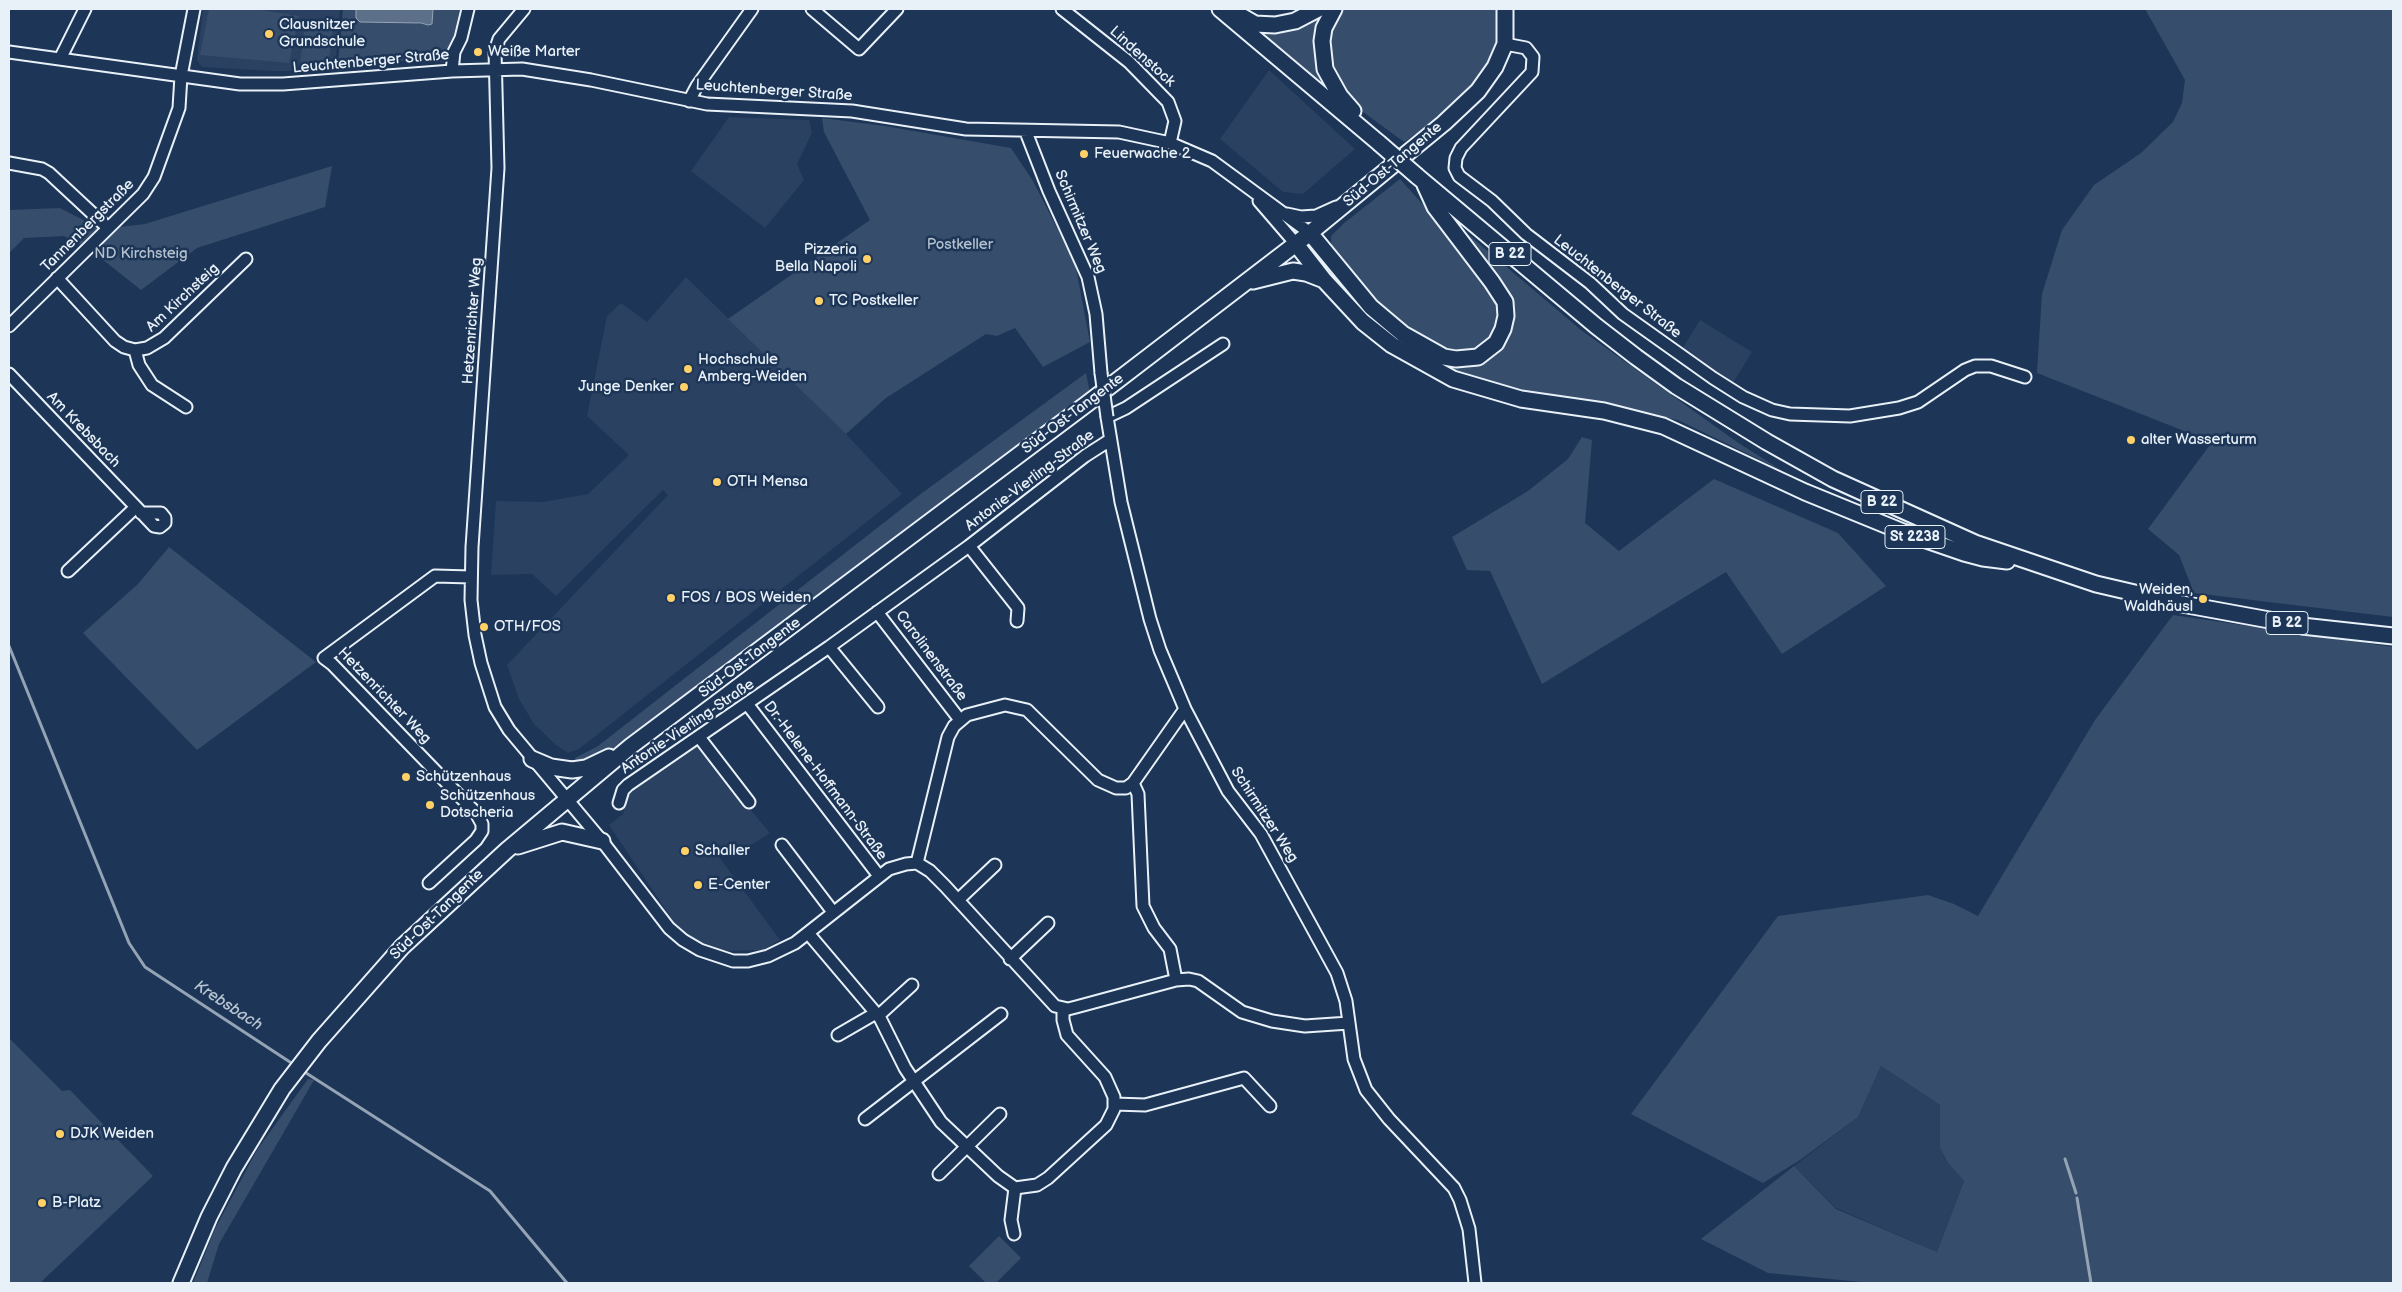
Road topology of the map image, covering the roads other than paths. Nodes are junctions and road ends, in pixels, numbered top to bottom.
1 (85, 9) edge
2 (194, 9) edge
3 (468, 9) edge
4 (524, 9) edge
5 (752, 9) edge
6 (812, 9) edge
7 (897, 9) edge
8 (1062, 9) edge
9 (1220, 9) edge
10 (1229, 9) edge
11 (1318, 9) edge
12 (1334, 9) edge
13 (1505, 9) edge
14 (1505, 44) junction
15 (9, 52) edge
16 (60, 59) junction
17 (494, 68) junction
18 (452, 71) junction
19 (181, 76) junction
20 (689, 101) junction
21 (1026, 132) junction
22 (1373, 138) junction
23 (1170, 143) junction
24 (9, 163) edge
25 (1239, 179) junction
26 (1421, 179) junction
27 (1349, 202) junction
28 (1284, 214) junction
29 (108, 228) junction
30 (1310, 233) junction
31 (1296, 244) junction
32 (246, 259) dead end
33 (57, 278) junction
34 (1324, 280) junction
35 (1244, 284) junction
36 (9, 326) edge
37 (1223, 344) dead end
38 (135, 350) junction
39 (9, 374) edge
40 (2025, 377) dead end
41 (186, 407) dead end
42 (1106, 417) junction
43 (1110, 440) junction
44 (969, 546) junction
45 (2031, 563) junction
46 (68, 571) dead end
47 (471, 577) junction
48 (877, 612) junction
49 (1018, 622) dead end
50 (2393, 636) edge
51 (829, 647) junction
52 (748, 705) junction
53 (878, 707) dead end
54 (1185, 709) junction
55 (960, 720) junction
56 (699, 737) junction
57 (631, 746) junction
58 (532, 759) junction
59 (1133, 783) junction
60 (566, 800) junction
61 (749, 802) dead end
62 (619, 803) dead end
63 (602, 841) junction
64 (782, 845) dead end
65 (507, 850) junction
66 (917, 863) junction
67 (995, 865) dead end
68 (879, 876) junction
69 (429, 883) dead end
70 (958, 900) junction
71 (833, 912) junction
72 (1048, 923) dead end
73 (808, 933) junction
74 (1010, 959) junction
75 (1176, 980) junction
76 (912, 985) dead end
77 (1063, 1008) junction
78 (877, 1014) junction
79 (1001, 1014) dead end
80 (1349, 1023) junction
81 (838, 1035) dead end
82 (913, 1082) junction
83 (1114, 1104) junction
84 (1270, 1106) dead end
85 (1000, 1114) dead end
86 (865, 1119) dead end
87 (966, 1147) junction
88 (939, 1174) dead end
89 (1015, 1188) junction
90 (1014, 1234) dead end
91 (180, 1283) edge
92 (1476, 1283) edge

1 - 16 street
2 - 19 street, Tannenbergstraße
3 - 18 street
4 - 17 street, Hetzenrichter Weg
5 - 20 street
6 - 7 street
8 - 23 street, Lindenstock
9 - 22 main road, B 22
10 - 11 main road
12 - 22 main road, B 22
13 - 14 main road
14 - 27 main road, Süd-Ost-Tangente
14 - 40 street, Leuchtenberger Straße
15 - 16 street, Leuchtenberger Straße
16 - 19 street, Leuchtenberger Straße
17 - 18 street, Leuchtenberger Straße
17 - 20 street, Leuchtenberger Straße
17 - 47 street, Hetzenrichter Weg
18 - 19 street, Leuchtenberger Straße
19 - 29 street, Tannenbergstraße
20 - 21 street, Leuchtenberger Straße
21 - 23 street, Leuchtenberger Straße
21 - 42 street, Schirmitzer Weg, bridge
22 - 26 main road, B 22, bridge
23 - 25 street, Leuchtenberger Straße
24 - 29 street
25 - 28 street, Leuchtenberger Straße
25 - 31 street, Leuchtenberger Straße
26 - 30 main road
26 - 45 main road, B 22
27 - 28 street
27 - 30 main road, Süd-Ost-Tangente
28 - 30 street, Leuchtenberger Straße
29 - 33 street, Tannenbergstraße
30 - 31 main road, Süd-Ost-Tangente
31 - 34 main road
31 - 35 main road, Süd-Ost-Tangente
32 - 38 street, Am Kirchsteig
33 - 36 street, Tannenbergstraße
33 - 38 street
34 - 35 main road
34 - 45 main road, St 2238
35 - 57 main road, Süd-Ost-Tangente
37 - 42 street
38 - 41 street
39 - 46 street, Am Krebsbach
42 - 43 street, Schirmitzer Weg
43 - 44 street, Antonie-Vierling-Straße
43 - 54 street, Schirmitzer Weg
44 - 48 street, Antonie-Vierling-Straße
44 - 49 street, Antonie-Vierling-Straße
45 - 50 main road, B 22
47 - 58 street, Hetzenrichter Weg
47 - 69 street, Hetzenrichter Weg
48 - 51 street, Antonie-Vierling-Straße
48 - 55 street, Carolinenstraße
51 - 52 street, Antonie-Vierling-Straße
51 - 53 street
52 - 56 street, Antonie-Vierling-Straße
52 - 68 street, Dr.-Helene-Hoffmann-Straße
54 - 59 street
54 - 80 street, Schirmitzer Weg
55 - 59 street
55 - 66 street
56 - 61 street
56 - 62 street, Antonie-Vierling-Straße
57 - 58 main road
57 - 60 main road, Süd-Ost-Tangente
58 - 60 street, Hetzenrichter Weg
59 - 75 street
60 - 63 street, Hetzenrichter Weg
60 - 65 main road, Süd-Ost-Tangente
63 - 65 main road
63 - 73 street, Hetzenrichter Weg
64 - 71 street
65 - 91 main road, Süd-Ost-Tangente
66 - 68 street, Hetzenrichter Weg
66 - 70 street
67 - 70 street
68 - 71 street, Hetzenrichter Weg
70 - 74 street
71 - 73 street, Hetzenrichter Weg
72 - 74 street
73 - 78 street
74 - 77 street
75 - 77 street
75 - 80 street
76 - 78 street
77 - 83 street
78 - 81 street
78 - 82 street
79 - 82 street
80 - 92 street, Schirmitzer Weg
82 - 86 street
82 - 87 street
83 - 84 street
83 - 89 street
85 - 87 street
87 - 88 street
87 - 89 street
89 - 90 street

